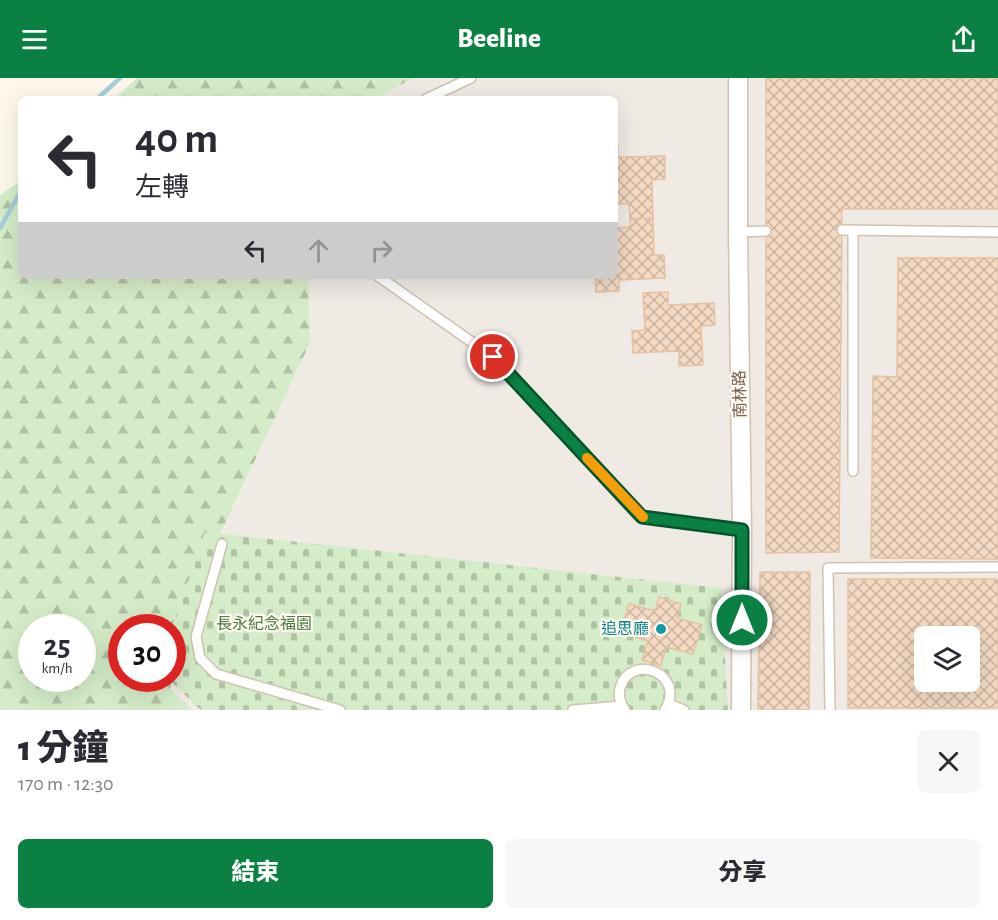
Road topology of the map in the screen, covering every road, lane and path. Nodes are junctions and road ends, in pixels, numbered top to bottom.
1 (471, 78) edge
2 (738, 78) edge
3 (432, 96) edge
4 (842, 230) dead end
5 (854, 230) junction
6 (766, 231) dead end
7 (738, 232) junction
8 (998, 232) edge
9 (382, 279) edge
10 (853, 471) dead end
11 (742, 530) junction
12 (222, 544) dead end
13 (998, 567) edge
14 (667, 707) edge
15 (624, 708) edge
16 (340, 710) edge
17 (573, 710) edge
18 (684, 710) edge
19 (741, 710) edge
20 (830, 710) edge

1 - 3 lane
2 - 7 street, 南林路
4 - 5 lane
5 - 8 lane
5 - 10 lane
6 - 7 lane
7 - 11 street, 南林路
9 - 11 lane
11 - 19 street, 南林路
12 - 16 lane
13 - 20 lane
14 - 15 lane
14 - 18 lane
15 - 17 lane

